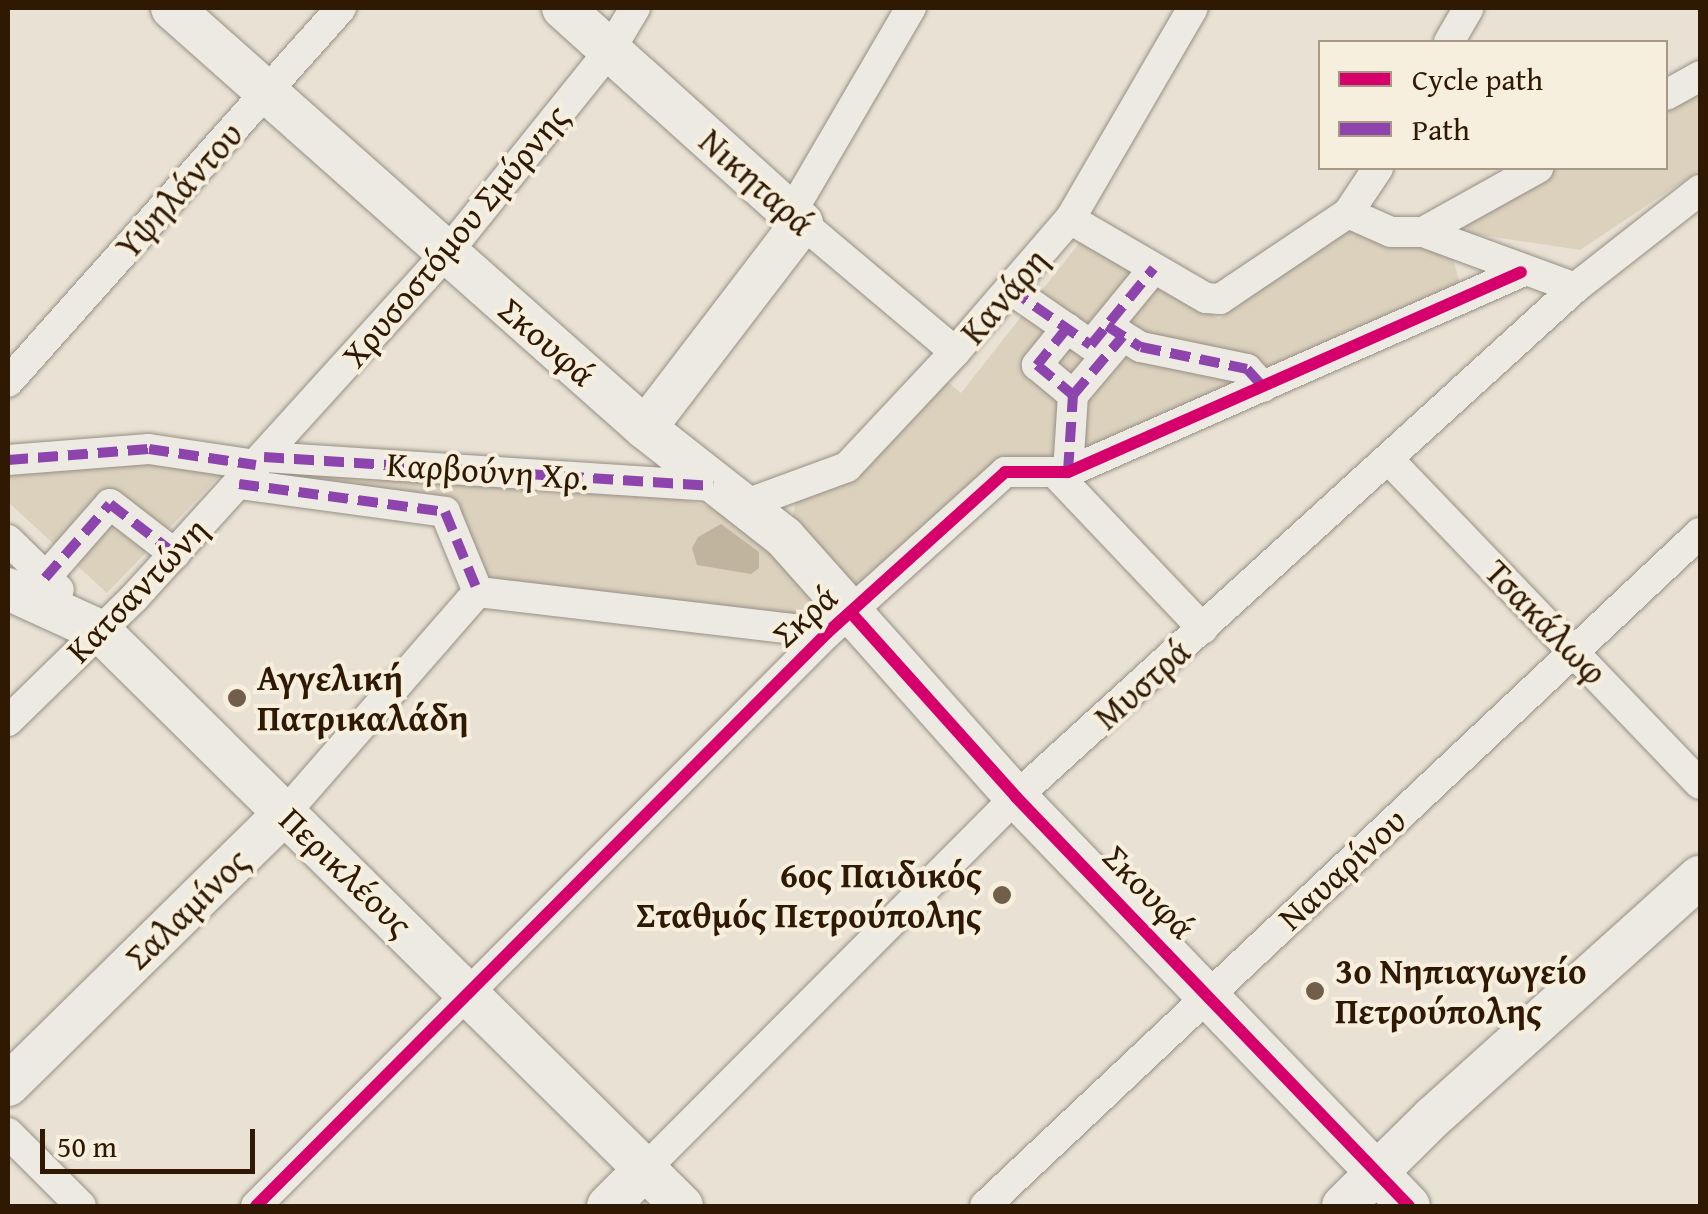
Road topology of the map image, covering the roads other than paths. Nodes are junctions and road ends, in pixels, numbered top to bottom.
1 (172, 8) edge
2 (341, 8) edge
3 (562, 8) edge
4 (635, 8) edge
5 (912, 8) edge
6 (1194, 8) edge
7 (1469, 8) edge
8 (1450, 40) edge
9 (610, 50) junction
10 (1700, 76) edge
11 (269, 90) junction
12 (1668, 94) edge
13 (1377, 170) edge
14 (1534, 170) edge
15 (1700, 190) edge
16 (1348, 213) junction
17 (797, 218) junction
18 (1070, 219) junction
19 (1423, 232) junction
20 (446, 254) junction
21 (1154, 268) junction
22 (1521, 272) junction
23 (1574, 288) junction
24 (1010, 289) junction
25 (1067, 328) junction
26 (1115, 331) junction
27 (956, 352) junction
28 (10, 376) edge
29 (1263, 387) junction
30 (1074, 395) junction
31 (645, 428) junction
32 (8, 460) edge
33 (1391, 462) junction
34 (253, 468) junction
35 (1062, 474) junction
36 (727, 496) junction
37 (1700, 533) edge
38 (8, 540) edge
39 (175, 554) junction
40 (26, 583) edge
41 (478, 592) junction
42 (840, 624) junction
43 (1203, 629) junction
44 (100, 631) junction
45 (1574, 651) junction
46 (8, 721) edge
47 (1700, 784) edge
48 (1016, 798) junction
49 (285, 813) junction
50 (1700, 877) edge
51 (1207, 994) junction
52 (470, 995) junction
53 (8, 1085) edge
54 (8, 1133) edge
55 (645, 1169) junction
56 (1376, 1172) junction
57 (81, 1206) edge
58 (256, 1206) edge
59 (608, 1206) edge
60 (682, 1206) edge
61 (985, 1206) edge
62 (1343, 1206) edge
63 (1409, 1206) edge

1 - 11 street, Σκουφά
2 - 11 street, Υψηλάντου
3 - 9 street, Νικηταρά
4 - 9 street, Χρυσοστόμου Σμύρνης
5 - 17 street
6 - 18 street, Κανάρη
7 - 8 street
9 - 17 street, Νικηταρά
9 - 20 street, Χρυσοστόμου Σμύρνης
10 - 12 street
11 - 20 street, Σκουφά
11 - 28 street, Υψηλάντου
13 - 16 street
14 - 19 street
15 - 23 street, Μυστρά
16 - 19 street
16 - 21 street
17 - 27 street, Νικηταρά
17 - 31 street
18 - 21 street
18 - 24 street, Κανάρη
19 - 22 street
20 - 31 street, Σκουφά
20 - 34 street, Χρυσοστόμου Σμύρνης
21 - 26 street
22 - 23 street
22 - 29 street, Σκρά
23 - 33 street, Μυστρά
24 - 25 street
24 - 27 street, Κανάρη
25 - 26 street
25 - 30 street
26 - 29 street
26 - 30 street
27 - 36 street, Κανάρη
29 - 35 street, Σκρά
30 - 35 street
31 - 36 street, Σκουφά
32 - 34 street
33 - 43 street, Μυστρά
33 - 45 street, Τσακάλωφ
34 - 36 street, Καρβούνη Χρ.
34 - 39 street, Κατσαντώνη
34 - 41 street
35 - 42 street, Σκρά
35 - 43 street
36 - 42 street, Σκουφά
37 - 45 street, Ναυαρίνου
38 - 40 street
39 - 40 street
39 - 44 street, Κατσαντώνη
40 - 44 street, Περικλέους
41 - 42 street
41 - 49 street, Σαλαμίνος
42 - 48 street, Σκουφά
42 - 52 street, Σκρά
43 - 48 street, Μυστρά
44 - 46 street, Κατσαντώνη
44 - 49 street, Περικλέους
45 - 47 street, Τσακάλωφ
45 - 51 street, Ναυαρίνου
48 - 51 street, Σκουφά
48 - 55 street, Μυστρά
49 - 52 street, Περικλέους
49 - 53 street, Σαλαμίνος
50 - 56 street
51 - 56 street, Σκουφά
51 - 61 street, Ναυαρίνου
52 - 55 street, Περικλέους
52 - 58 street, Σκρά
54 - 57 street
55 - 59 street, Μυστρά
55 - 60 street, Περικλέους
56 - 62 street
56 - 63 street, Σκουφά

